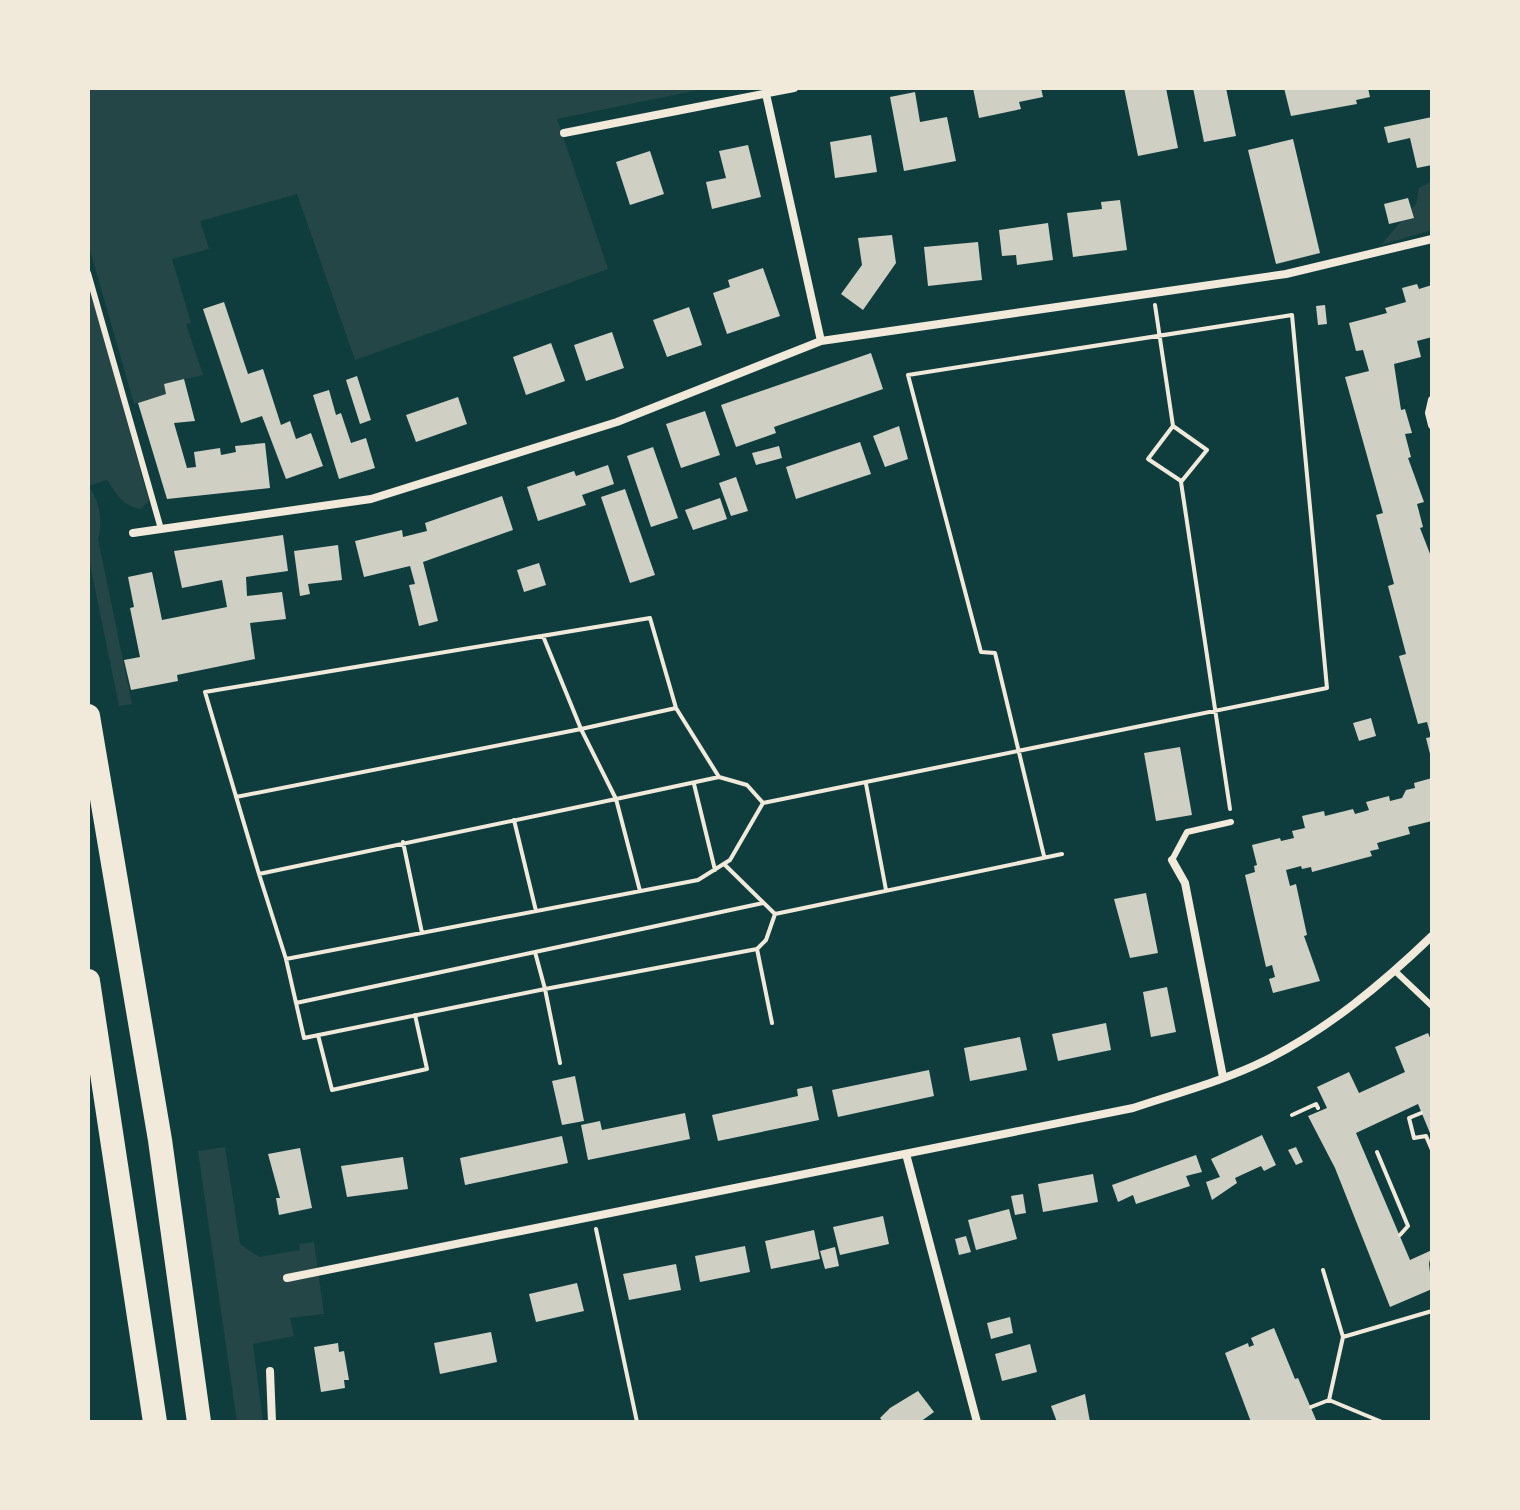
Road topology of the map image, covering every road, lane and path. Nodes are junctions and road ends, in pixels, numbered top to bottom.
1 (794, 88) edge
2 (766, 94) junction
3 (564, 133) dead end
4 (1432, 239) edge
5 (88, 273) edge
6 (1153, 295) junction
7 (1161, 334) junction
8 (821, 341) junction
9 (1432, 400) edge
10 (1432, 425) edge
11 (1173, 426) junction
12 (1181, 482) junction
13 (161, 529) junction
14 (133, 533) dead end
15 (543, 636) junction
16 (676, 708) junction
17 (1216, 712) junction
18 (88, 716) edge
19 (581, 729) junction
20 (1020, 753) junction
21 (719, 777) junction
22 (694, 784) junction
23 (866, 784) junction
24 (236, 797) junction
25 (616, 799) junction
26 (763, 803) junction
27 (514, 820) junction
28 (1231, 822) joint
29 (403, 842) junction
30 (1062, 854) dead end
31 (1044, 856) junction
32 (1172, 860) joint
33 (725, 865) junction
34 (715, 870) junction
35 (259, 874) junction
36 (886, 890) junction
37 (640, 891) junction
38 (763, 903) junction
39 (536, 911) junction
40 (775, 914) junction
41 (422, 933) junction
42 (1432, 936) edge
43 (757, 949) junction
44 (535, 952) junction
45 (286, 959) junction
46 (1395, 971) junction
47 (88, 981) edge
48 (545, 989) junction
49 (296, 1003) junction
50 (1432, 1006) edge
51 (415, 1015) junction
52 (772, 1023) dead end
53 (318, 1035) junction
54 (560, 1063) dead end
55 (1223, 1077) junction
56 (1318, 1108) dead end
57 (1421, 1113) dead end
58 (1292, 1115) dead end
59 (1432, 1150) edge
60 (1377, 1152) dead end
61 (906, 1154) junction
62 (594, 1217) junction
63 (1400, 1235) dead end
64 (1323, 1270) dead end
65 (287, 1278) dead end
66 (1432, 1311) edge
67 (1343, 1337) junction
68 (270, 1371) dead end
69 (1329, 1400) junction
70 (1311, 1407) dead end
71 (155, 1422) edge
72 (199, 1422) edge
73 (272, 1422) edge
74 (637, 1422) edge
75 (977, 1422) edge
76 (1382, 1422) edge

1 - 2 street
2 - 3 street
2 - 8 street
4 - 6 street
5 - 13 lane
6 - 7 path
6 - 8 street
7 - 11 path
7 - 17 path
7 - 20 path
8 - 13 street
9 - 10 street
11 - 12 path
11 - 12 path
12 - 17 path
13 - 14 street
15 - 16 path
15 - 19 path
15 - 24 path
16 - 19 path
16 - 21 path
17 - 20 path
17 - 28 path
18 - 72 highway
19 - 24 path
19 - 25 path
20 - 23 path
20 - 31 path
21 - 22 path
21 - 26 path
22 - 25 path
22 - 34 path
23 - 26 path
23 - 36 path
24 - 35 path
25 - 27 path
25 - 37 path
26 - 33 path
27 - 29 path
27 - 39 path
28 - 32 lane
29 - 35 path
29 - 41 path
30 - 31 path
31 - 36 path
32 - 55 street
33 - 34 path
33 - 38 path
34 - 37 path
35 - 45 path
36 - 40 path
37 - 39 path
38 - 40 path
38 - 44 path
39 - 41 path
40 - 43 path
41 - 45 path
42 - 46 street
43 - 48 path
43 - 52 path
44 - 48 path
44 - 49 path
45 - 49 path
46 - 50 lane
46 - 55 street
47 - 71 highway
48 - 51 path
48 - 54 path
49 - 53 path
51 - 53 path
51 - 53 path
55 - 61 street
56 - 58 path
57 - 59 path
60 - 63 path
61 - 62 street
61 - 75 street
62 - 65 street
62 - 74 path
64 - 67 path
66 - 67 path
67 - 69 path
68 - 73 street
69 - 70 path
69 - 76 path

